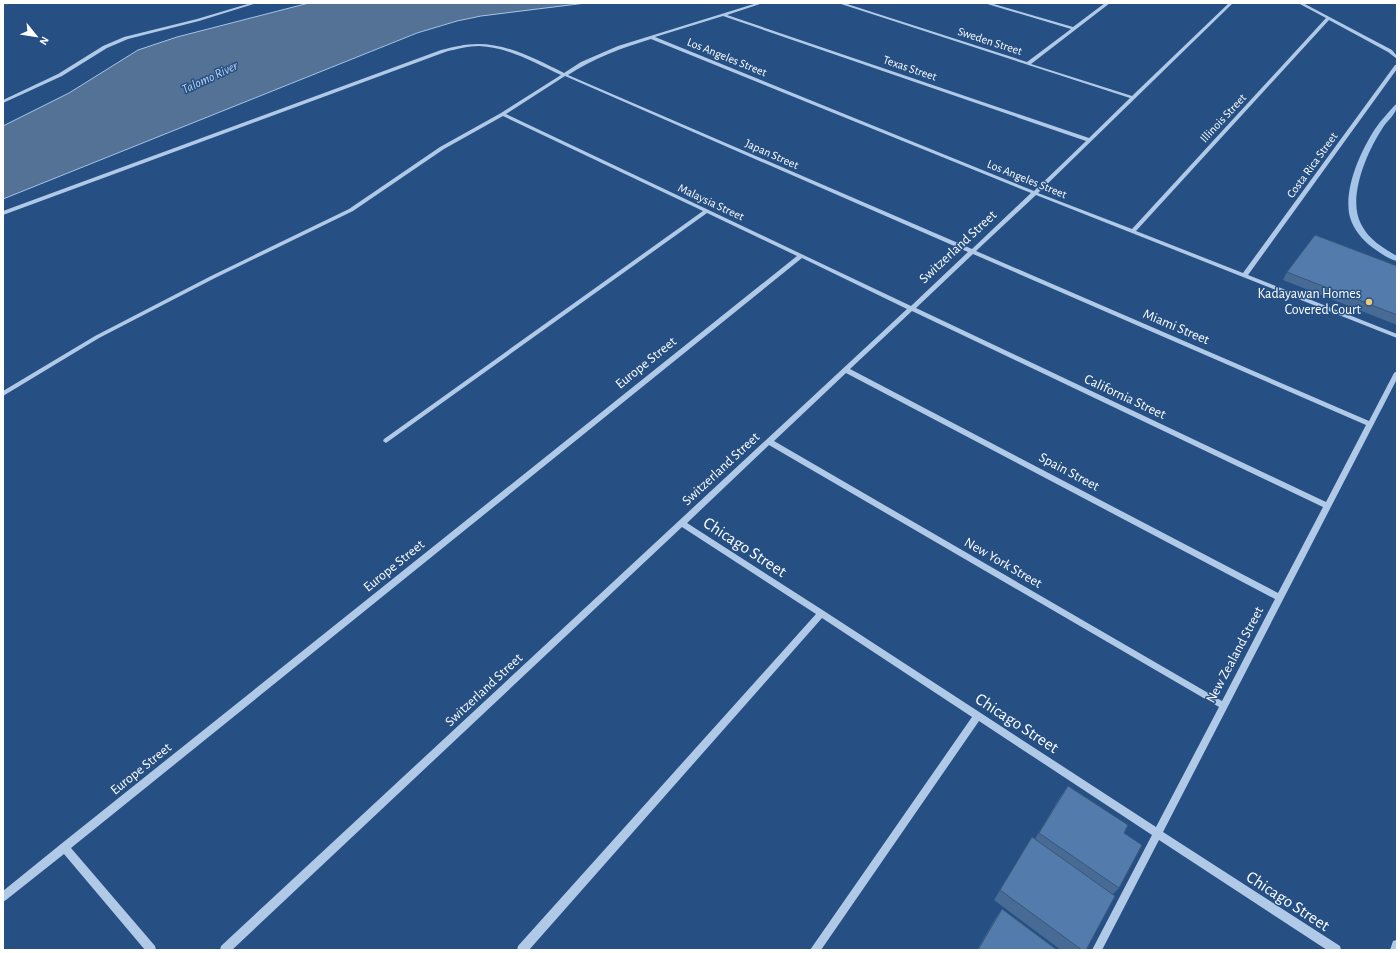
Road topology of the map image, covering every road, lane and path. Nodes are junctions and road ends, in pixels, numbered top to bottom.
1 (255, 3) edge
2 (761, 3) edge
3 (840, 3) edge
4 (986, 3) edge
5 (1108, 3) edge
6 (1231, 3) edge
7 (1300, 3) edge
8 (724, 15) junction
9 (1328, 18) junction
10 (1074, 29) junction
11 (650, 37) junction
12 (1397, 58) edge
13 (1028, 64) junction
14 (1397, 66) edge
15 (564, 74) junction
16 (1133, 98) junction
17 (3, 102) edge
18 (503, 114) junction
19 (1089, 140) junction
20 (1035, 193) junction
21 (708, 212) junction
22 (3, 213) edge
23 (1133, 231) junction
24 (972, 252) junction
25 (801, 256) junction
26 (1244, 276) junction
27 (912, 308) junction
28 (1397, 336) edge
29 (846, 370) junction
30 (1397, 373) edge
31 (3, 394) edge
32 (1370, 424) junction
33 (386, 440) dead end
34 (768, 442) junction
35 (1327, 506) junction
36 (681, 524) junction
37 (1280, 598) junction
38 (820, 613) junction
39 (1224, 706) junction
40 (978, 716) junction
41 (1158, 833) junction
42 (64, 848) junction
43 (3, 897) edge
44 (1397, 944) edge
45 (151, 950) edge
46 (225, 950) edge
47 (522, 950) edge
48 (815, 950) edge
49 (1097, 950) edge
50 (1336, 950) edge
51 (1395, 950) edge

1 - 17 street
2 - 8 street
3 - 13 street, Sweden Street
4 - 10 street
5 - 10 street
6 - 16 street, Switzerland Street
7 - 9 street
8 - 11 street
8 - 19 street, Texas Street
9 - 12 street
9 - 23 street, Illinois Street
10 - 13 street
11 - 15 street
11 - 20 street, Los Angeles Street
13 - 16 street, Sweden Street
14 - 26 street, Costa Rica Street
15 - 18 street
15 - 22 street, Japan Street
15 - 24 street, Japan Street
16 - 19 street, Switzerland Street
18 - 21 street, Malaysia Street
18 - 31 street
19 - 20 street, Switzerland Street
20 - 23 street, Los Angeles Street
20 - 24 street, Switzerland Street
21 - 25 street, Malaysia Street
21 - 33 street
23 - 26 street, Los Angeles Street
24 - 27 street, Switzerland Street
24 - 32 street, Miami Street
25 - 27 street, Malaysia Street
25 - 42 street, Europe Street
26 - 28 street, Los Angeles Street
27 - 29 street, Switzerland Street
27 - 35 street, California Street
29 - 34 street, Switzerland Street
29 - 37 street, Spain Street
30 - 32 street, New Zealand Street
32 - 35 street, New Zealand Street
34 - 36 street, Switzerland Street
34 - 39 street, New York Street
35 - 37 street, New Zealand Street
36 - 38 street, Chicago Street
36 - 46 street, Switzerland Street
37 - 39 street, New Zealand Street
38 - 40 street, Chicago Street
38 - 47 street
39 - 41 street, New Zealand Street
40 - 41 street, Chicago Street
40 - 48 street
41 - 49 street, New Zealand Street
41 - 50 street, Chicago Street
42 - 43 street, Europe Street
42 - 45 street
44 - 51 street

